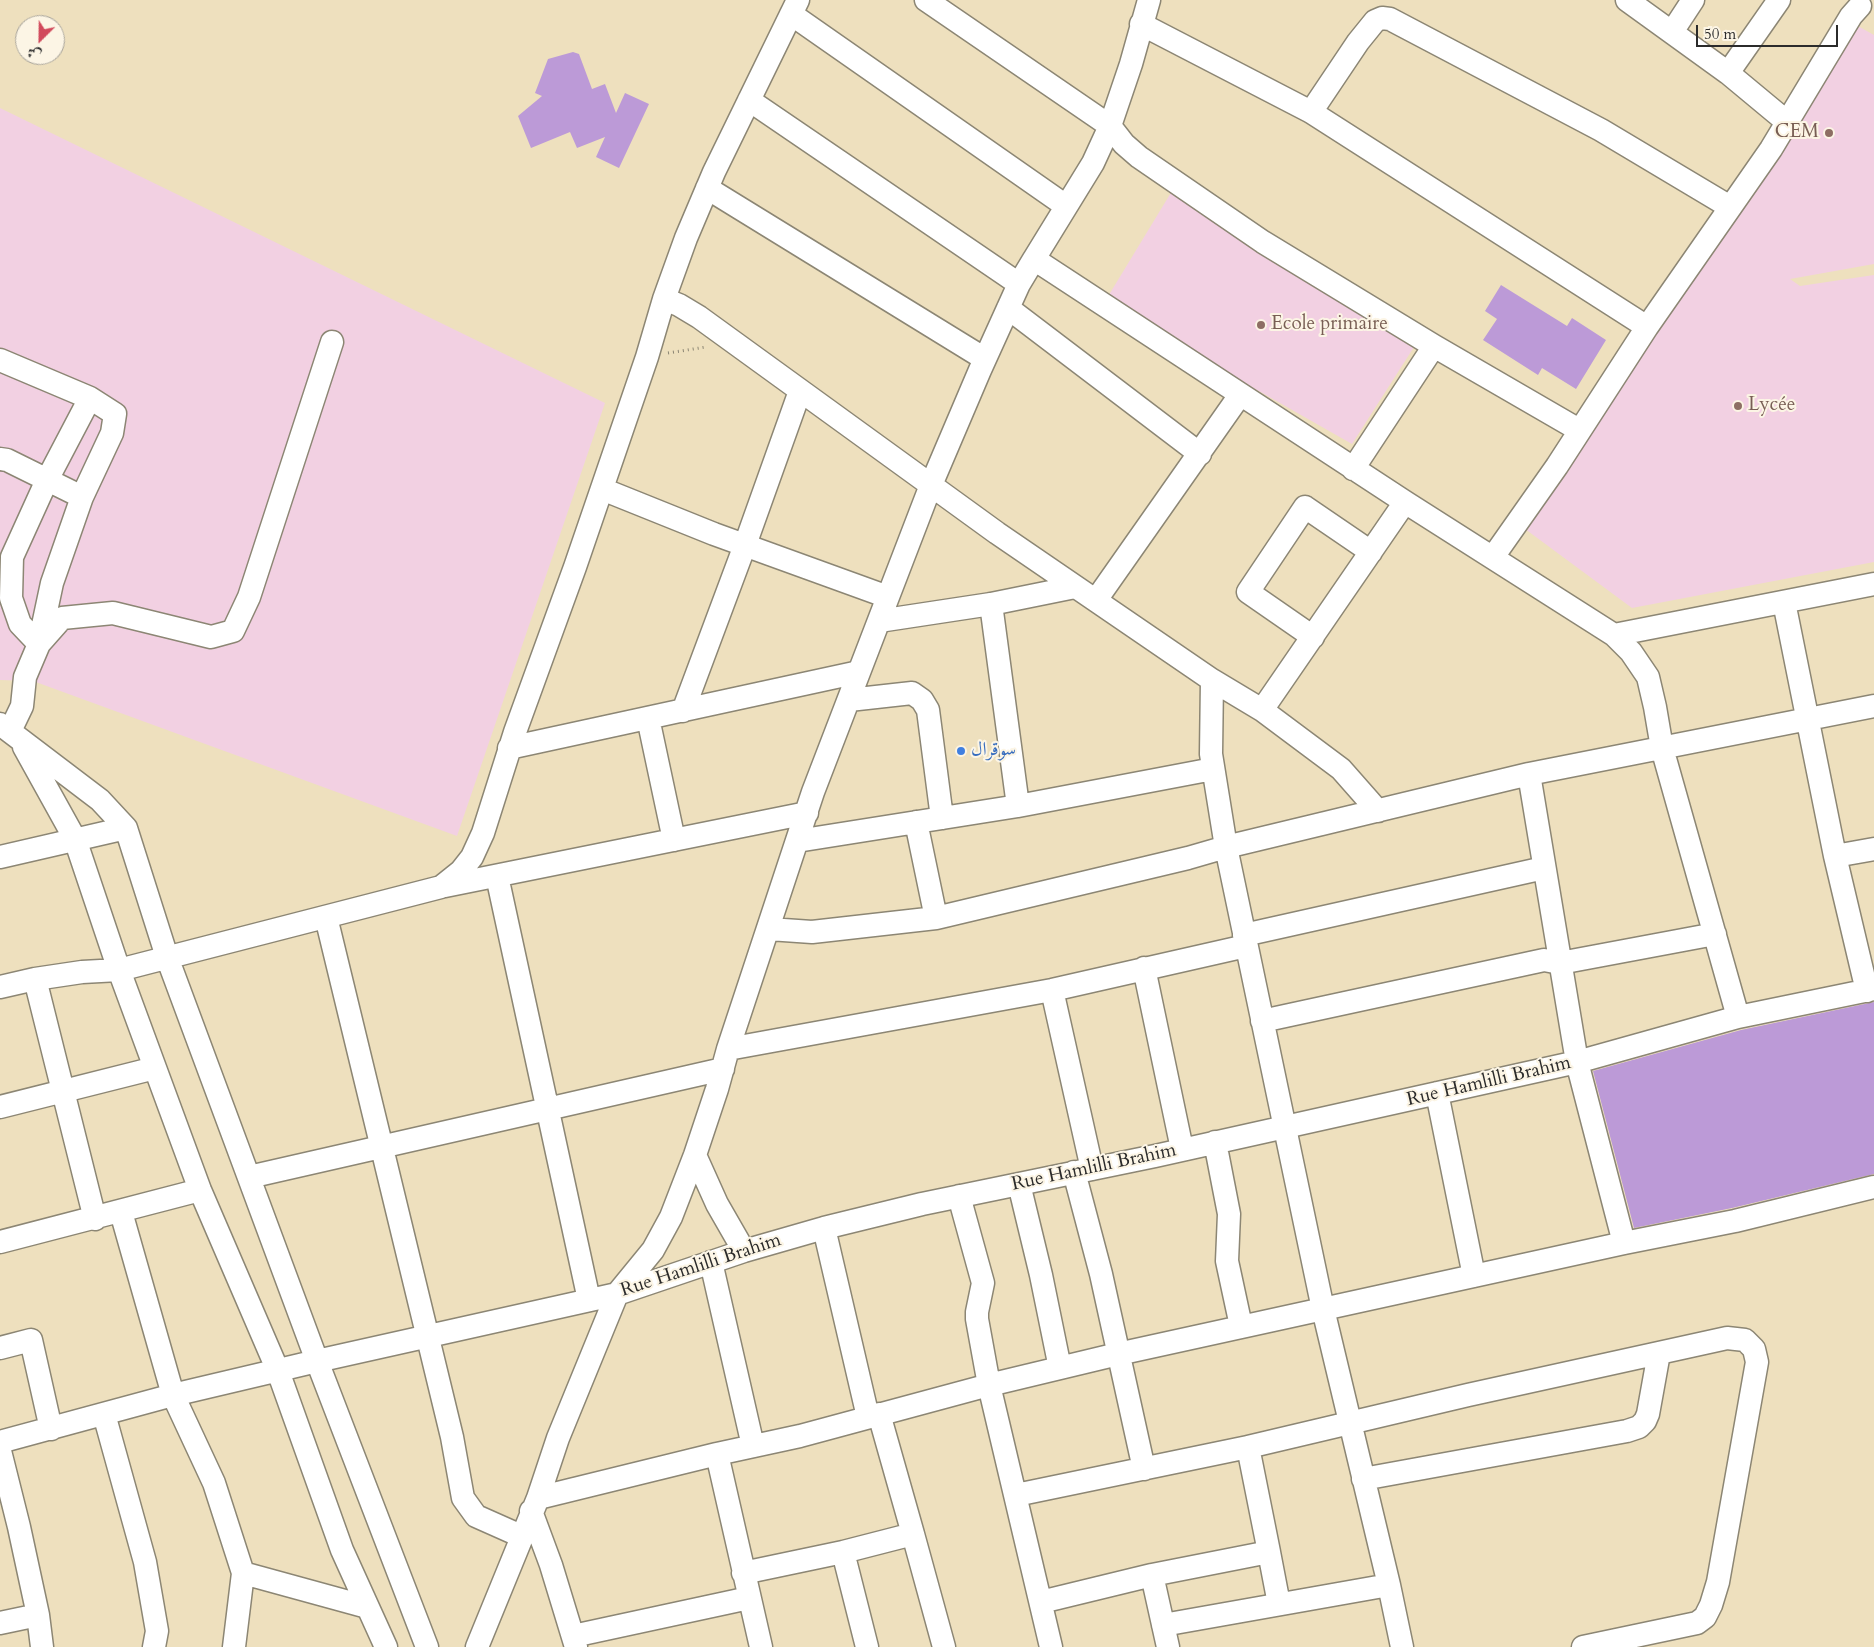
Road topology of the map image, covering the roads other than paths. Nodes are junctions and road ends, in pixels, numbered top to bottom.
1 (926, 0) edge
2 (1149, 0) edge
3 (1627, 0) edge
4 (1693, 0) edge
5 (1779, 0) edge
6 (1865, 1) edge
7 (795, 7) edge
8 (1142, 24) junction
9 (1672, 32) junction
10 (1728, 73) junction
11 (749, 100) junction
12 (1311, 112) junction
13 (1787, 122) junction
14 (1110, 126) junction
15 (708, 188) junction
16 (1066, 206) junction
17 (1730, 207) junction
18 (1034, 259) junction
19 (1019, 284) junction
20 (664, 299) junction
21 (1008, 308) junction
22 (1647, 327) junction
23 (332, 342) dead end
24 (1434, 346) junction
25 (985, 359) junction
26 (0, 360) edge
27 (800, 391) junction
28 (1240, 395) junction
29 (90, 398) junction
30 (1579, 430) junction
31 (1200, 454) junction
32 (0, 459) edge
33 (1353, 469) junction
34 (47, 480) junction
35 (931, 485) junction
36 (602, 489) junction
37 (82, 497) junction
38 (1405, 502) junction
39 (746, 545) junction
40 (1371, 552) junction
41 (1494, 557) junction
42 (1874, 584) edge
43 (1075, 587) junction
44 (888, 597) junction
45 (1096, 600) junction
46 (1784, 602) junction
47 (991, 604) junction
48 (879, 621) junction
49 (1614, 635) junction
50 (1313, 636) junction
51 (39, 644) junction
52 (859, 672) junction
53 (1212, 680) junction
54 (849, 700) junction
55 (1874, 706) edge
56 (1262, 710) junction
57 (683, 711) junction
58 (648, 718) junction
59 (1808, 719) junction
60 (10, 731) edge
61 (509, 748) junction
62 (1662, 748) junction
63 (1213, 768) junction
64 (1529, 774) junction
65 (1018, 806) junction
66 (1378, 811) junction
67 (807, 813) junction
68 (942, 818) junction
69 (916, 822) junction
70 (126, 828) junction
71 (76, 839) junction
72 (674, 840) junction
73 (797, 842) junction
74 (1226, 847) junction
75 (1874, 849) edge
76 (1835, 856) junction
77 (0, 857) edge
78 (1544, 868) junction
79 (497, 876) junction
80 (441, 887) junction
81 (326, 917) junction
82 (936, 918) junction
83 (769, 929) junction
84 (1715, 934) junction
85 (1245, 941) junction
86 (167, 957) junction
87 (1560, 963) junction
88 (1144, 968) junction
89 (119, 970) junction
90 (35, 979) junction
91 (0, 987) edge
92 (1052, 990) junction
93 (1871, 990) edge
94 (1738, 1017) junction
95 (1262, 1021) junction
96 (726, 1059) junction
97 (1577, 1062) junction
98 (155, 1068) junction
99 (64, 1091) junction
100 (1437, 1093) junction
101 (0, 1107) edge
102 (547, 1108) junction
103 (1284, 1127) junction
104 (1215, 1142) junction
105 (382, 1148) junction
106 (1182, 1149) junction
107 (695, 1155) junction
108 (1083, 1171) junction
109 (249, 1178) junction
110 (1019, 1184) junction
111 (1874, 1187) edge
112 (200, 1190) junction
113 (959, 1196) junction
114 (121, 1212) junction
115 (95, 1218) junction
116 (824, 1228) junction
117 (0, 1242) edge
118 (1624, 1243) junction
119 (744, 1251) junction
120 (711, 1262) junction
121 (1474, 1276) junction
122 (616, 1294) junction
123 (589, 1300) junction
124 (1323, 1309) junction
125 (1241, 1326) junction
126 (428, 1336) junction
127 (0, 1348) edge
128 (1660, 1353) junction
129 (1118, 1354) junction
130 (317, 1361) junction
131 (1060, 1368) junction
132 (278, 1372) junction
133 (989, 1385) junction
134 (173, 1395) junction
135 (104, 1414) junction
136 (873, 1416) junction
137 (1350, 1424) junction
138 (51, 1429) junction
139 (0, 1442) edge
140 (753, 1446) junction
141 (1248, 1446) junction
142 (0, 1451) edge
143 (717, 1454) junction
144 (1144, 1469) junction
145 (1364, 1479) junction
146 (1016, 1495) junction
147 (534, 1505) junction
148 (913, 1534) junction
149 (522, 1536) junction
150 (843, 1552) junction
151 (1269, 1552) junction
152 (243, 1573) junction
153 (743, 1573) junction
154 (1152, 1575) junction
155 (1389, 1585) junction
156 (749, 1598) junction
157 (1041, 1602) junction
158 (1279, 1604) junction
159 (367, 1607) junction
160 (38, 1616) junction
161 (0, 1623) edge
162 (1163, 1625) junction
163 (574, 1641) edge
164 (42, 1647) edge
165 (154, 1647) edge
166 (234, 1647) edge
167 (386, 1647) edge
168 (427, 1647) edge
169 (477, 1647) edge
170 (761, 1647) edge
171 (867, 1647) edge
172 (944, 1647) edge
173 (1051, 1647) edge
174 (1168, 1647) edge
175 (1402, 1647) edge
176 (1583, 1647) edge

1 - 14 street
2 - 8 street
3 - 9 street
4 - 9 street
5 - 10 street
6 - 13 street
7 - 11 street
7 - 16 street
8 - 12 street
8 - 14 street
9 - 10 street
10 - 13 street
11 - 15 street
11 - 19 street
12 - 17 street
12 - 22 street
13 - 17 street
14 - 16 street
14 - 24 street
15 - 20 street
15 - 25 street
16 - 18 street
17 - 22 street
18 - 19 street
18 - 28 street
19 - 21 street
20 - 27 street
20 - 36 street
21 - 25 street
21 - 31 street
22 - 30 street
23 - 51 street
24 - 30 street
24 - 33 street
25 - 35 street
26 - 29 street
27 - 35 street
27 - 39 street
28 - 31 street
28 - 33 street
29 - 34 street
29 - 37 street
30 - 41 street
31 - 45 street
32 - 34 street
33 - 38 street
34 - 37 street
34 - 51 street
35 - 43 street
35 - 44 street
36 - 39 street
36 - 61 street
37 - 51 street
38 - 40 street
38 - 41 street
39 - 44 street
39 - 57 street
40 - 50 street
40 - 50 street
41 - 49 street
42 - 46 street
43 - 45 street
43 - 47 street
44 - 48 street
45 - 53 street
46 - 49 street
46 - 59 street
47 - 48 street
47 - 65 street
48 - 52 street
49 - 62 street
50 - 56 street
51 - 60 street
52 - 54 street
52 - 57 street
53 - 56 street
53 - 63 street
54 - 67 street
54 - 68 street
55 - 59 street
56 - 66 street
57 - 58 street
58 - 61 street
58 - 72 street
59 - 62 street
59 - 76 street
60 - 70 street
60 - 71 street
61 - 80 street
62 - 64 street
62 - 84 street
63 - 65 street
63 - 74 street
64 - 66 street
64 - 78 street
65 - 68 street
66 - 74 street
67 - 72 street
67 - 73 street
68 - 69 street
69 - 73 street
69 - 82 street
70 - 71 street
70 - 86 street
71 - 77 street
71 - 89 street
72 - 79 street
73 - 83 street
74 - 82 street
74 - 85 street
75 - 76 street
76 - 93 street
78 - 85 street
78 - 87 street
79 - 80 street
79 - 102 street
80 - 81 street
81 - 86 street
81 - 105 street
82 - 83 street
83 - 96 street
84 - 87 street
84 - 94 street
85 - 88 street
85 - 95 street
86 - 89 street
86 - 109 street
87 - 95 street
87 - 97 street
88 - 92 street
88 - 106 street
89 - 90 street
89 - 98 street
90 - 91 street
90 - 99 street
92 - 96 street
92 - 108 street
93 - 94 street, Rue Hamlilli Brahim
94 - 97 street, Rue Hamlilli Brahim
95 - 103 street
96 - 102 street
96 - 107 street
97 - 100 street, Rue Hamlilli Brahim
97 - 118 street
98 - 99 street
98 - 112 street
99 - 101 street
99 - 115 street
100 - 103 street, Rue Hamlilli Brahim
100 - 121 street
102 - 105 street
102 - 123 street
103 - 104 street, Rue Hamlilli Brahim
103 - 124 street
104 - 106 street, Rue Hamlilli Brahim
104 - 125 street
105 - 109 street
105 - 126 street
106 - 108 street, Rue Hamlilli Brahim
107 - 119 street
107 - 122 street
108 - 110 street, Rue Hamlilli Brahim
108 - 129 street
109 - 130 street
110 - 113 street, Rue Hamlilli Brahim
110 - 131 street
111 - 118 street
112 - 114 street
112 - 132 street
113 - 116 street, Rue Hamlilli Brahim
113 - 133 street
114 - 115 street
114 - 134 street
115 - 117 street
116 - 119 street, Rue Hamlilli Brahim
116 - 136 street
118 - 121 street
119 - 120 street, Rue Hamlilli Brahim
120 - 122 street, Rue Hamlilli Brahim
120 - 140 street
121 - 124 street
122 - 123 street, Rue Hamlilli Brahim
122 - 147 street
123 - 126 street, Rue Hamlilli Brahim
124 - 125 street
124 - 137 street
125 - 129 street
126 - 130 street, Rue Hamlilli Brahim
126 - 149 street
127 - 138 street
128 - 137 street
128 - 145 street
128 - 176 street
129 - 131 street
129 - 144 street
130 - 132 street, Rue Hamlilli Brahim
130 - 168 street
131 - 133 street
132 - 134 street, Rue Hamlilli Brahim
132 - 159 street
133 - 136 street
133 - 146 street
134 - 135 street, Rue Hamlilli Brahim
134 - 152 street
135 - 138 street, Rue Hamlilli Brahim
135 - 165 street
136 - 140 street
136 - 148 street
137 - 141 street
137 - 145 street
138 - 139 street, Rue Hamlilli Brahim
140 - 143 street
141 - 144 street
141 - 151 street
142 - 160 street
143 - 147 street
143 - 153 street
144 - 146 street
145 - 155 street
146 - 157 street
147 - 149 street
147 - 163 street
148 - 150 street
148 - 172 street
149 - 169 street
150 - 153 street
150 - 171 street
151 - 154 street
151 - 158 street
152 - 159 street
152 - 166 street
153 - 156 street
154 - 157 street
154 - 162 street
155 - 158 street
155 - 175 street
156 - 163 street
156 - 170 street
157 - 173 street
158 - 162 street
159 - 167 street
160 - 161 street
160 - 164 street
162 - 174 street

